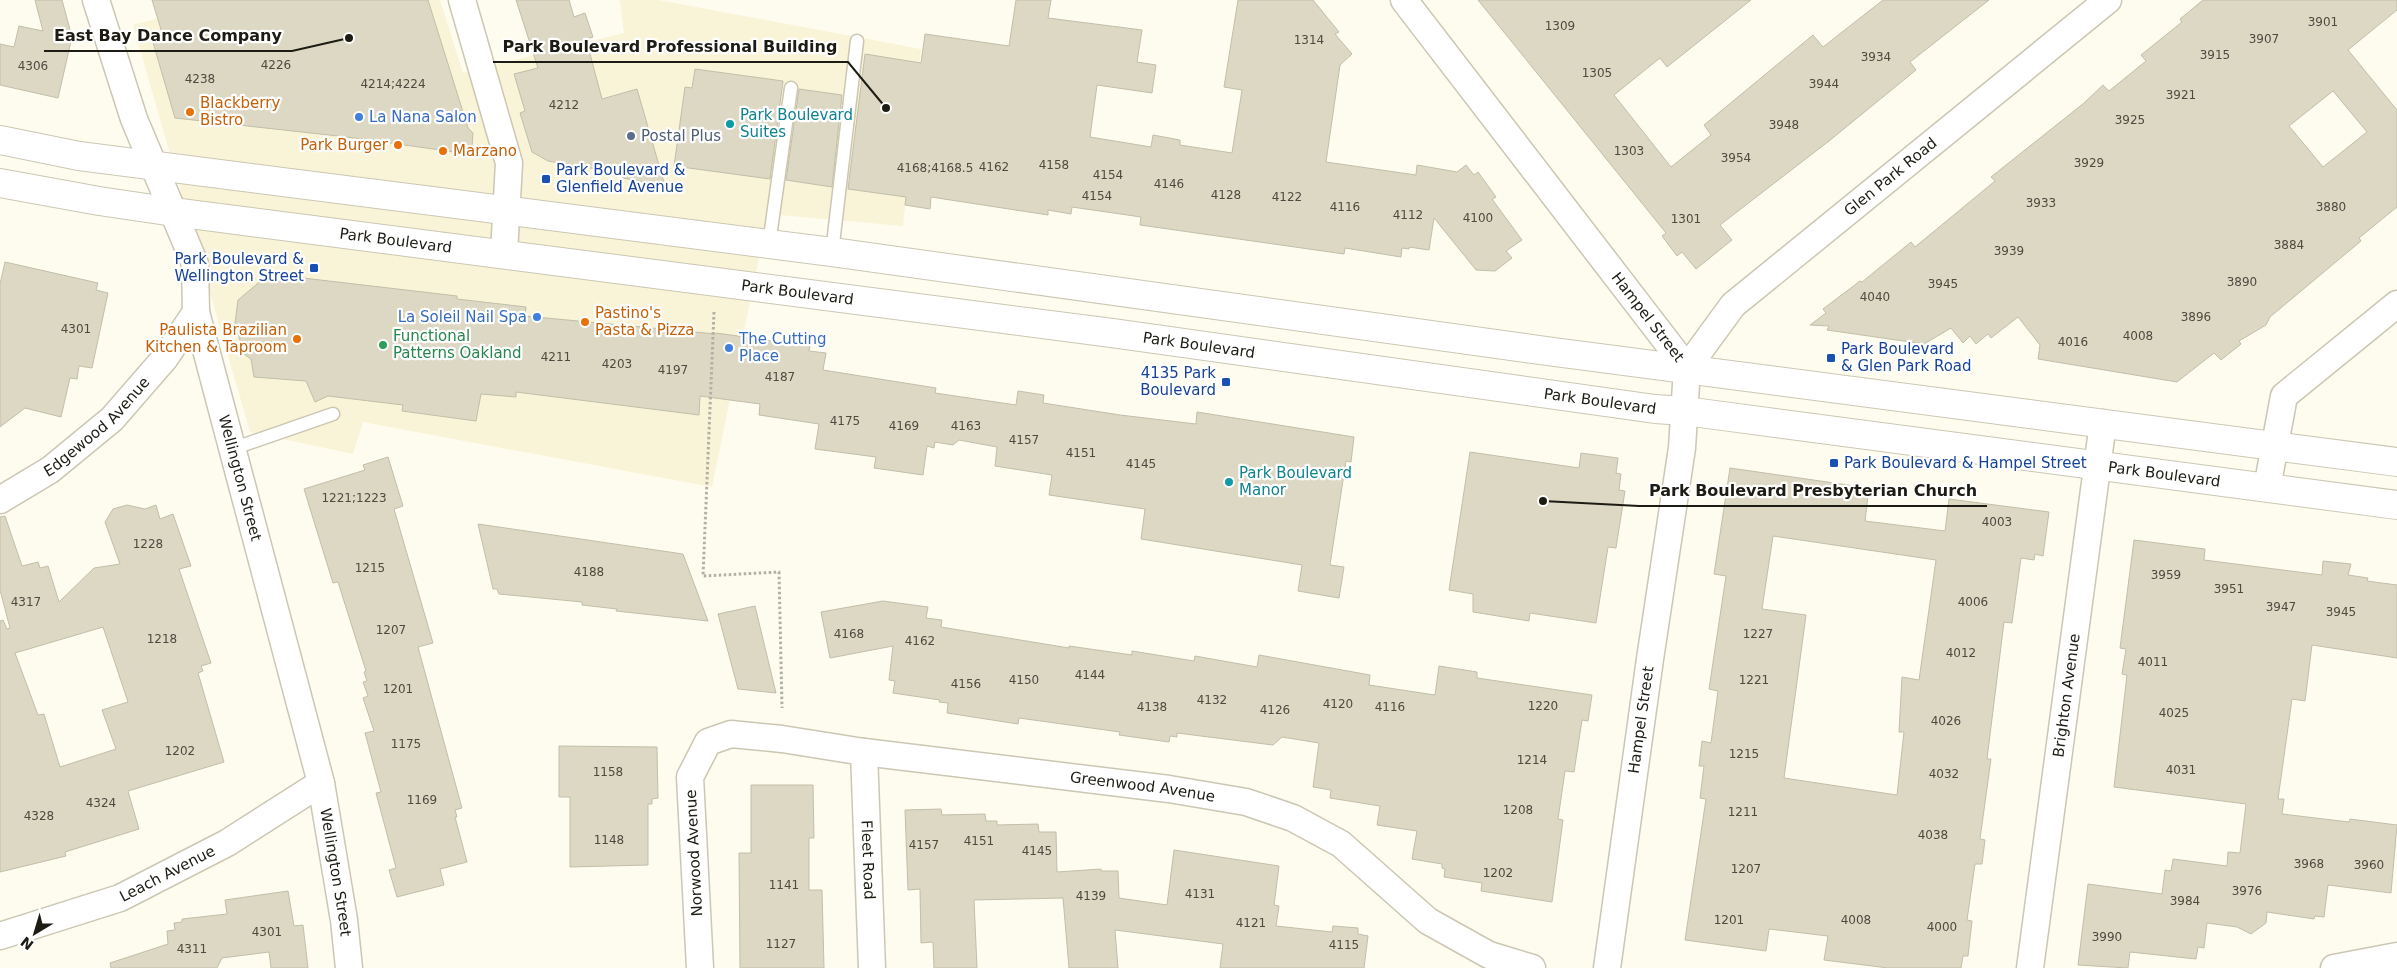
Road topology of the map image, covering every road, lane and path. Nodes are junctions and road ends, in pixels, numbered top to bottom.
1 (96, 0) edge
2 (462, 0) edge
3 (1404, 0) edge
4 (2108, 0) edge
5 (857, 41) dead end
6 (791, 88) dead end
7 (0, 140) edge
8 (154, 165) junction
9 (0, 183) edge
10 (508, 211) junction
11 (174, 212) junction
12 (769, 244) junction
13 (832, 252) junction
14 (504, 253) junction
15 (2397, 304) edge
16 (196, 312) junction
17 (713, 331) dead end
18 (1687, 368) junction
19 (1685, 411) junction
20 (334, 414) dead end
21 (2103, 423) junction
22 (2275, 446) junction
23 (232, 449) junction
24 (2397, 462) edge
25 (2097, 466) junction
26 (2267, 488) junction
27 (0, 500) edge
28 (2397, 505) edge
29 (782, 705) dead end
30 (708, 742) joint
31 (864, 752) junction
32 (322, 783) junction
33 (0, 936) edge
34 (2397, 956) edge
35 (349, 968) edge
36 (700, 968) edge
37 (872, 968) edge
38 (1532, 968) edge
39 (1606, 968) edge
40 (2030, 968) edge
41 (2334, 968) edge

1 - 8 street, Wellington Street
2 - 10 street
3 - 18 street, Hampel Street
4 - 18 street, Glen Park Road
5 - 13 lane
6 - 12 lane
7 - 8 main road
8 - 10 main road
8 - 11 street, Wellington Street
9 - 11 main road, Park Boulevard
10 - 12 main road
10 - 14 street
11 - 14 main road, Park Boulevard
11 - 16 street, Wellington Street
12 - 13 main road
13 - 18 main road
14 - 19 main road, Park Boulevard
15 - 22 street
16 - 23 street, Wellington Street
16 - 27 street, Edgewood Avenue
17 - 29 path
18 - 19 street, Hampel Street
18 - 21 main road
19 - 25 main road, Park Boulevard
19 - 39 street, Hampel Street
20 - 23 lane
21 - 22 main road
21 - 25 street, Brighton Avenue
22 - 24 main road
22 - 26 street
23 - 32 street, Wellington Street
25 - 26 main road, Park Boulevard
25 - 40 street, Brighton Avenue
26 - 28 main road, Park Boulevard
30 - 31 street, Greenwood Avenue
30 - 36 street, Norwood Avenue
31 - 37 street, Fleet Road
31 - 38 street, Greenwood Avenue
32 - 33 street, Leach Avenue
32 - 35 street, Wellington Street
34 - 41 street

